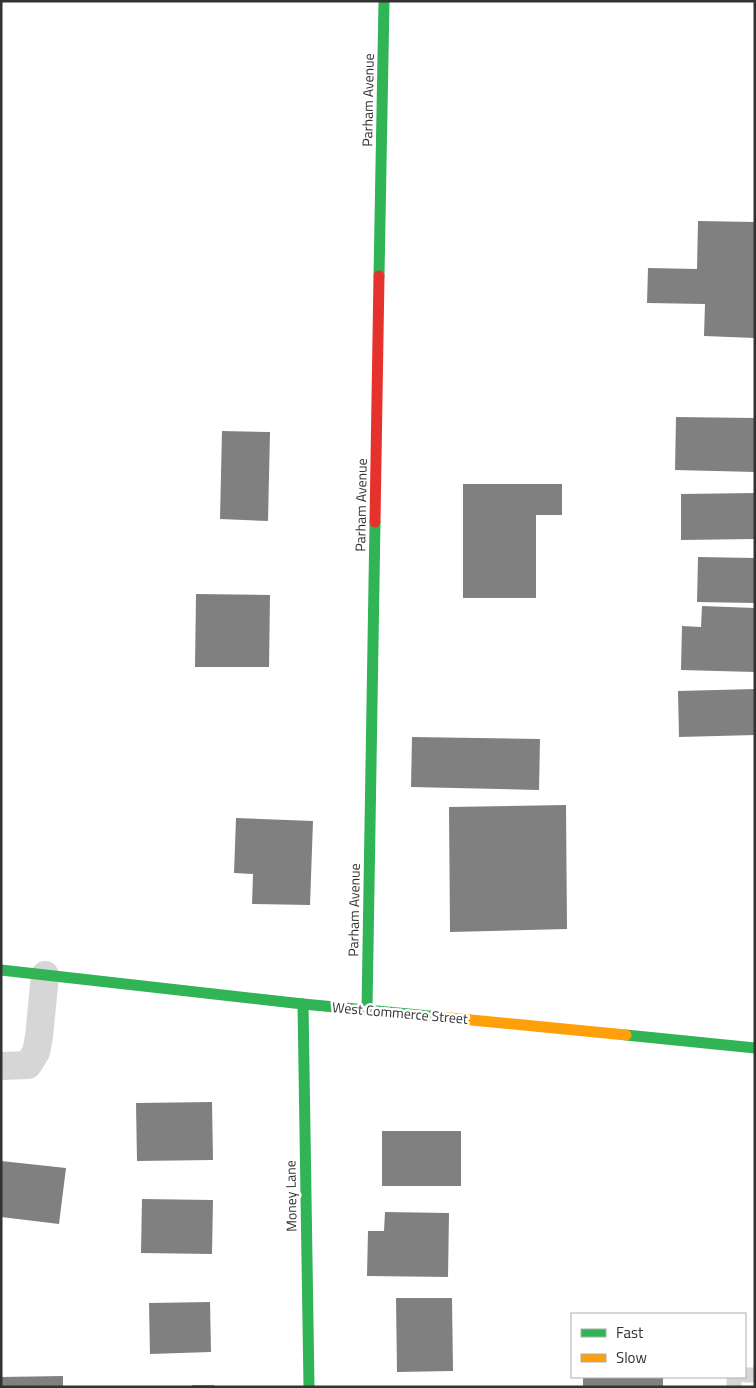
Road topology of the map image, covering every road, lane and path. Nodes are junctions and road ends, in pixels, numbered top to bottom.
1 (384, 1) edge
2 (1, 970) edge
3 (45, 975) junction
4 (302, 1004) junction
5 (367, 1009) junction
6 (755, 1048) edge
7 (1, 1066) edge
8 (309, 1387) edge

1 - 5 street, Parham Avenue
2 - 3 street, West Commerce Street
3 - 4 street, West Commerce Street
3 - 7 street
4 - 5 street, West Commerce Street
4 - 8 street, Money Lane
5 - 6 street, West Commerce Street

